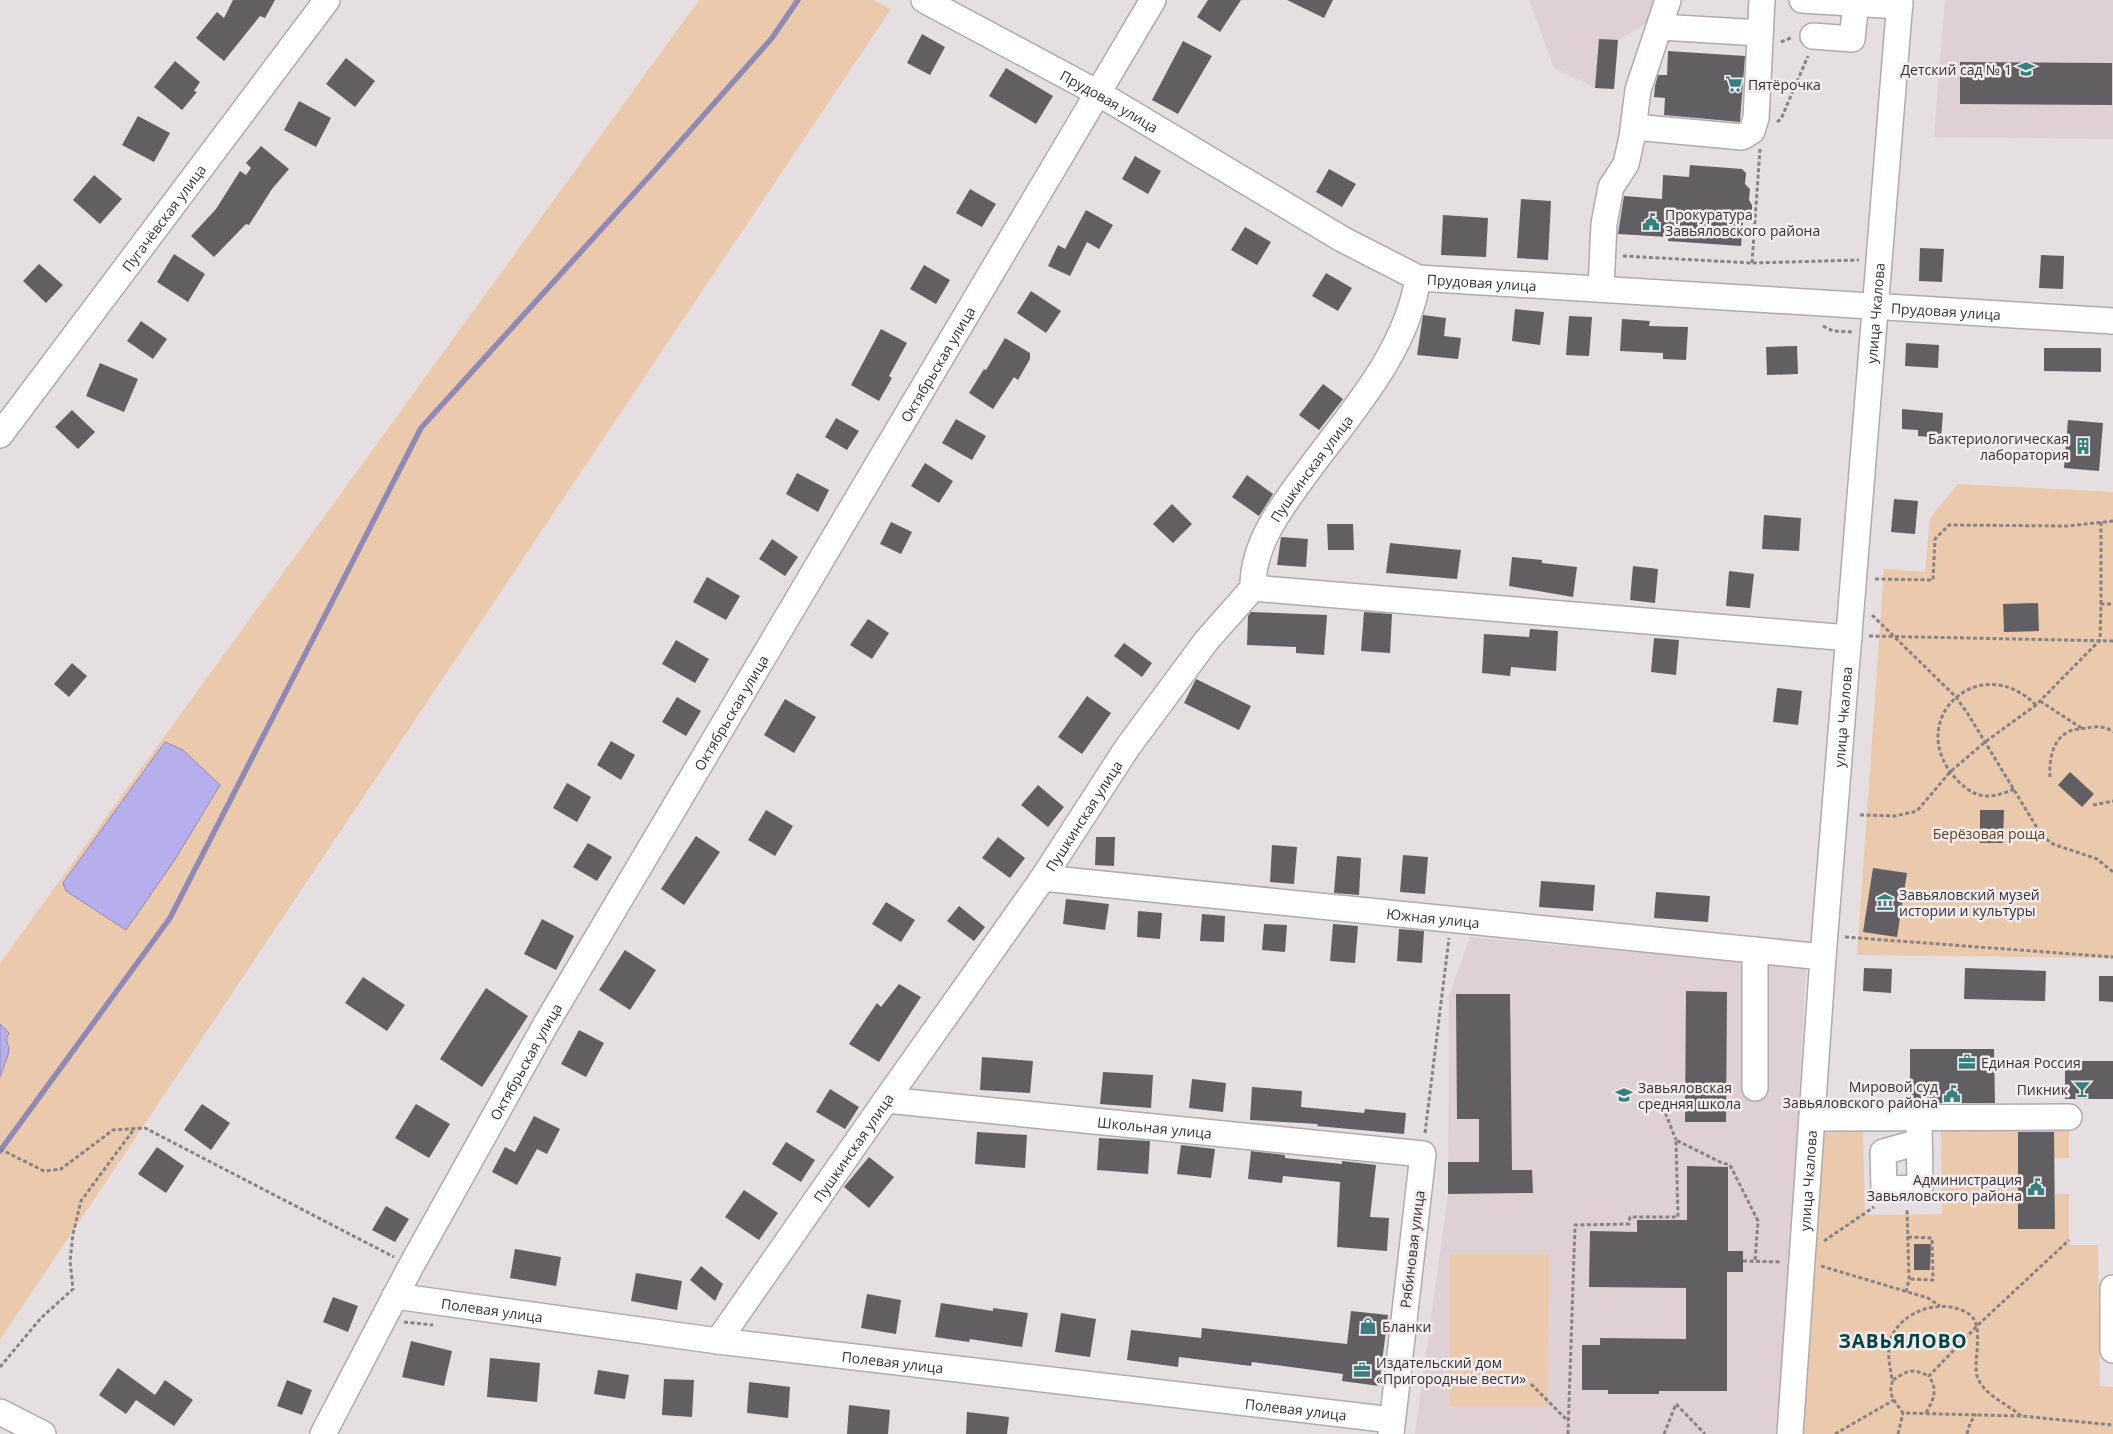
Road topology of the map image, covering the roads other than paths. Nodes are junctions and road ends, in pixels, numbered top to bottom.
1 (326, 0) edge
2 (924, 0) edge
3 (1153, 0) edge
4 (1668, 0) edge
5 (1762, 0) edge
6 (1802, 0) edge
7 (1856, 3) junction
8 (1900, 3) edge
9 (1660, 27) junction
10 (1813, 36) road end
11 (1760, 42) junction
12 (1098, 93) junction
13 (1634, 127) junction
14 (1418, 278) junction
15 (1601, 290) junction
16 (1875, 306) junction
17 (2113, 321) edge
18 (0, 435) edge
19 (1253, 588) junction
20 (1859, 637) junction
21 (1043, 878) junction
22 (1755, 950) junction
23 (1823, 957) junction
24 (1755, 1088) dead end
25 (886, 1100) junction
26 (1919, 1117) junction
27 (2069, 1117) dead end
28 (1812, 1118) junction
29 (1919, 1142) junction
30 (1422, 1154) joint
31 (2113, 1288) edge
32 (395, 1296) junction
33 (718, 1341) junction
34 (2113, 1350) edge
35 (0, 1412) edge
36 (1391, 1427) edge
37 (43, 1434) edge
38 (323, 1434) edge
39 (1790, 1434) edge

1 - 18 street, Пугачёвская улица
2 - 12 street, Прудовая улица
3 - 12 street, Октябрьская улица
4 - 9 street
5 - 11 street
6 - 7 street
7 - 8 street
7 - 10 street
8 - 16 street, улица Чкалова
9 - 11 street
9 - 13 street
11 - 13 street
12 - 14 street, Прудовая улица
12 - 32 street, Октябрьская улица
13 - 15 street
14 - 15 street, Прудовая улица
14 - 19 street, Пушкинская улица
15 - 16 street, Прудовая улица
16 - 17 street, Прудовая улица
16 - 20 street, улица Чкалова
19 - 20 street
19 - 21 street, Пушкинская улица
20 - 23 street, улица Чкалова
21 - 22 street, Южная улица
21 - 25 street, Пушкинская улица
22 - 23 street, Южная улица
22 - 24 street
23 - 28 street, улица Чкалова
25 - 30 street, Школьная улица
25 - 33 street, Пушкинская улица
26 - 27 street
26 - 28 street
26 - 29 street
28 - 39 street, улица Чкалова
29 - 29 street
30 - 36 street, Рябиновая улица
31 - 34 street
32 - 33 street, Полевая улица
32 - 38 street, Октябрьская улица
33 - 36 street, Полевая улица
35 - 37 street

